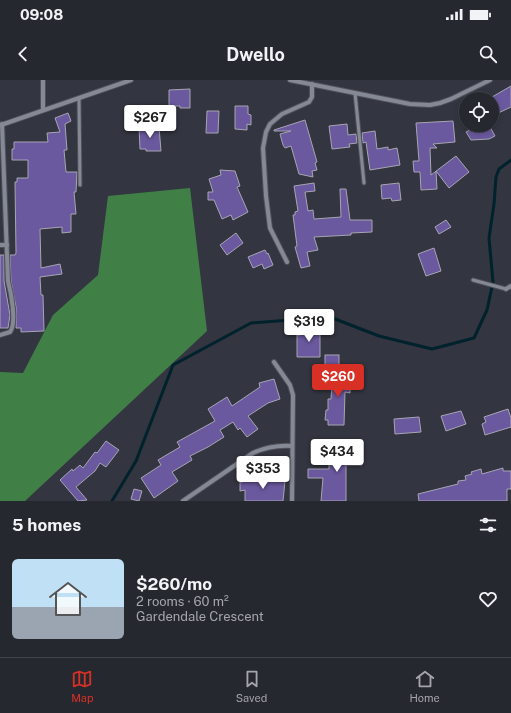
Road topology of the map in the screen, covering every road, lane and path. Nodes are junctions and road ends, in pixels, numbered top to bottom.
1 (43, 80) edge
2 (131, 80) edge
3 (290, 80) edge
4 (490, 80) edge
5 (312, 84) junction
6 (355, 93) junction
7 (79, 98) junction
8 (43, 110) junction
9 (1, 125) edge
10 (364, 183) dead end
11 (80, 185) dead end
12 (0, 245) edge
13 (7, 245) junction
14 (287, 262) dead end
15 (473, 280) dead end
16 (511, 286) edge
17 (506, 289) joint
18 (0, 335) edge
19 (274, 362) dead end
20 (292, 446) junction
21 (183, 501) edge
22 (292, 501) edge

1 - 8 street
2 - 7 street
3 - 5 street
4 - 6 street
5 - 6 street
5 - 14 street
6 - 10 lane
7 - 8 street
7 - 11 lane
8 - 9 street
9 - 13 street
12 - 13 street
13 - 18 street
15 - 17 lane
16 - 17 street
19 - 20 street
20 - 21 street
20 - 22 street

